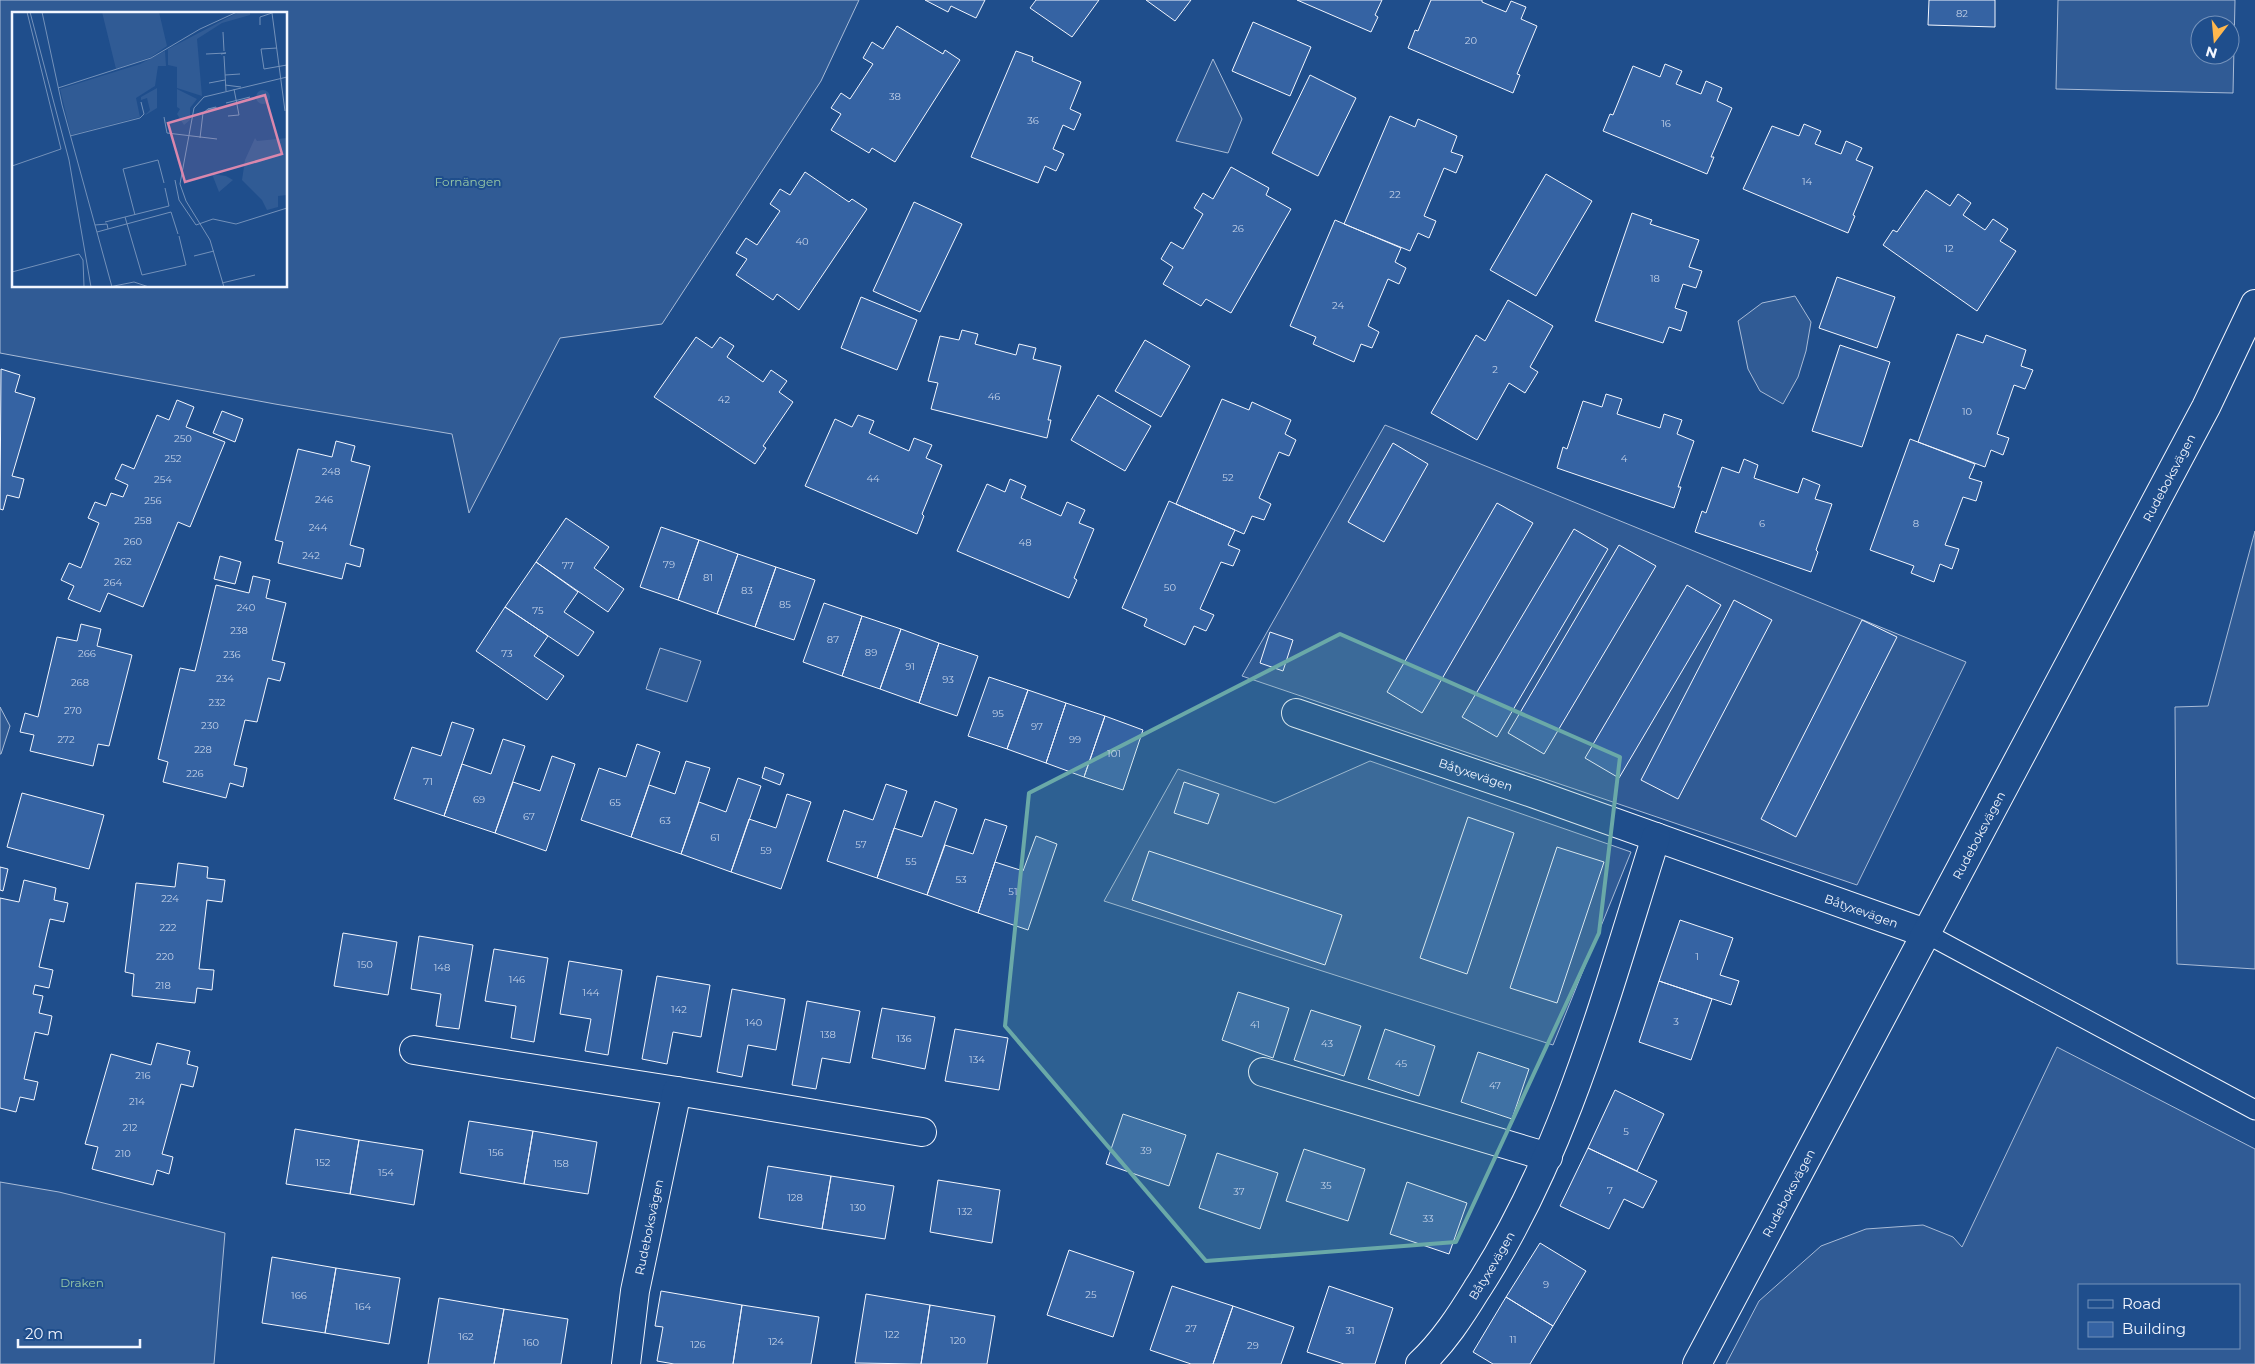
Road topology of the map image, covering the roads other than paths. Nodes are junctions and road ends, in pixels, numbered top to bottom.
1 (2255, 304) edge
2 (1296, 713) dead end
3 (1656, 837) junction
4 (1925, 933) junction
5 (414, 1050) dead end
6 (1263, 1072) dead end
7 (677, 1092) junction
8 (2255, 1110) edge
9 (922, 1132) dead end
10 (1548, 1157) junction
11 (626, 1364) edge
12 (1420, 1364) edge
13 (1697, 1364) edge

1 - 4 street, Rudeboksvägen
2 - 3 street, Båtyxevägen
3 - 4 street, Båtyxevägen
3 - 10 street, Båtyxevägen
4 - 8 lane
4 - 13 street, Rudeboksvägen
5 - 7 street
6 - 10 street
7 - 9 street
7 - 11 street, Rudeboksvägen
10 - 12 street, Båtyxevägen

